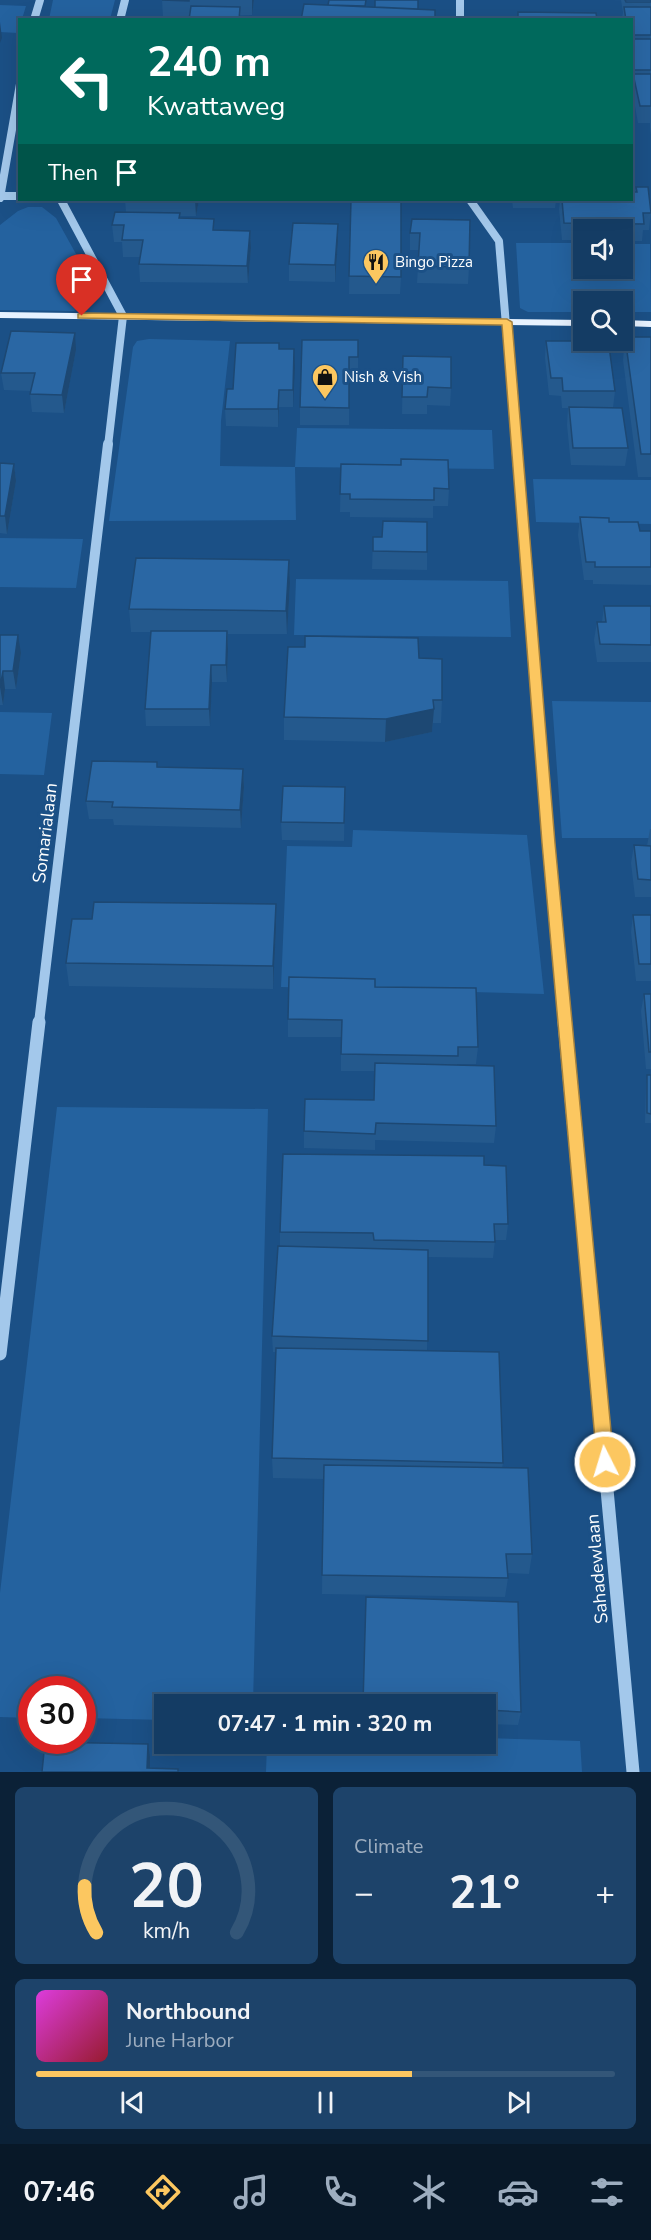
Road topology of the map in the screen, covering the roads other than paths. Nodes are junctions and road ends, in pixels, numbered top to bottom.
1 (40, 0) edge
2 (125, 0) edge
3 (460, 0) edge
4 (35, 18) edge
5 (120, 18) edge
6 (460, 18) edge
7 (18, 93) edge
8 (18, 196) edge
9 (1, 197) edge
10 (61, 201) edge
11 (471, 201) edge
12 (0, 315) edge
13 (123, 316) junction
14 (507, 322) junction
15 (573, 323) edge
16 (633, 323) edge
17 (651, 324) edge
18 (0, 1354) edge
19 (633, 1772) edge

1 - 4 street
2 - 5 street
3 - 6 street
7 - 9 street
8 - 9 street
10 - 13 street
11 - 14 street, Sahadewlaan
12 - 13 main road
13 - 14 main road
13 - 18 street, Somarialaan
14 - 15 main road
14 - 19 street, Sahadewlaan
16 - 17 main road

